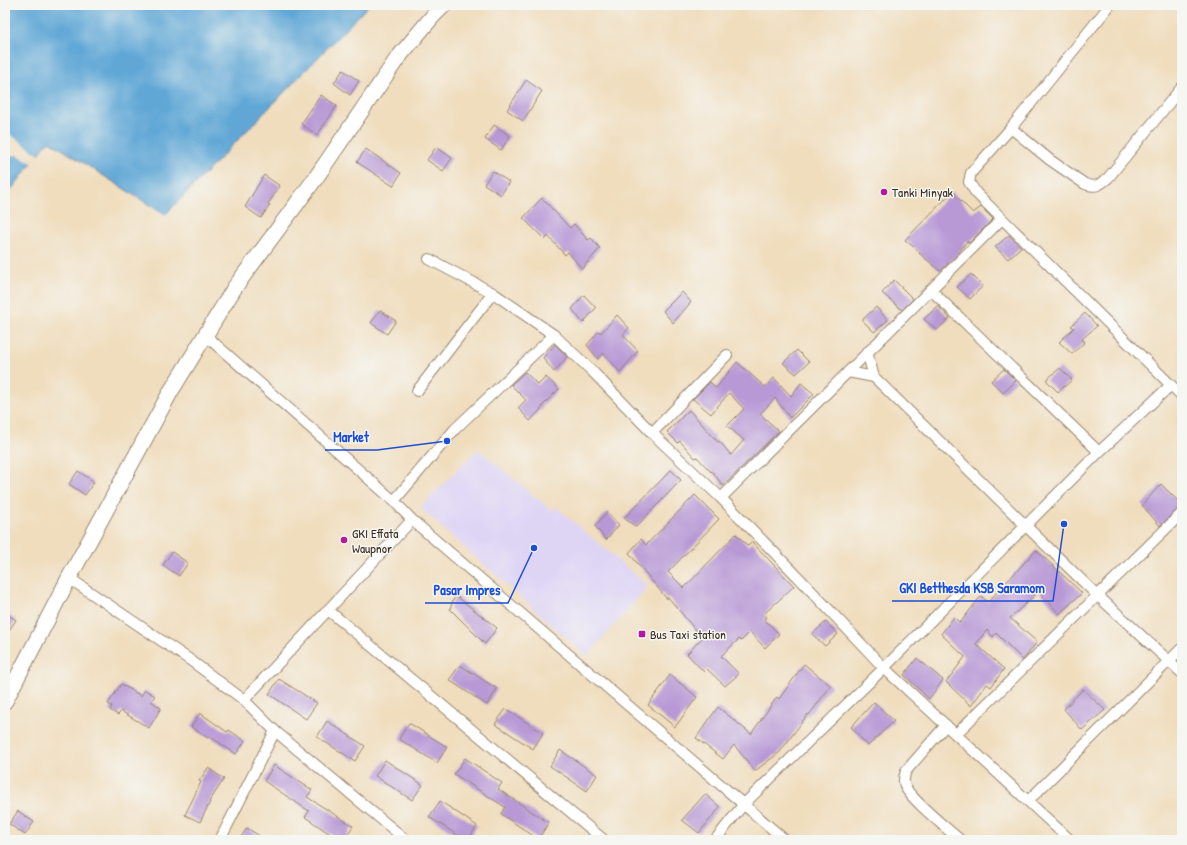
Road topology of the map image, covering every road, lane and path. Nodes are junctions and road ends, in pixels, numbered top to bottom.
1 (444, 5) edge
2 (1110, 5) edge
3 (1182, 88) edge
4 (1011, 128) junction
5 (1002, 219) junction
6 (429, 258) dead end
7 (931, 290) junction
8 (493, 293) junction
9 (206, 335) junction
10 (554, 335) junction
11 (867, 352) junction
12 (727, 355) dead end
13 (848, 372) junction
14 (874, 377) junction
15 (1171, 385) junction
16 (417, 391) dead end
17 (1182, 396) edge
18 (652, 433) junction
19 (1099, 452) junction
20 (721, 498) junction
21 (394, 501) junction
22 (1182, 513) edge
23 (412, 520) junction
24 (1026, 526) junction
25 (69, 578) junction
26 (1098, 596) junction
27 (328, 610) junction
28 (1182, 648) edge
29 (1169, 660) junction
30 (884, 668) junction
31 (1182, 673) edge
32 (244, 700) junction
33 (5, 701) edge
34 (946, 725) junction
35 (275, 731) junction
36 (956, 734) junction
37 (1028, 801) junction
38 (743, 805) junction
39 (220, 840) edge
40 (406, 840) edge
41 (604, 840) edge
42 (715, 840) edge
43 (785, 840) edge
44 (960, 840) edge
45 (1070, 840) edge

1 - 9 main road
2 - 4 street
3 - 4 street
4 - 5 street
5 - 7 street
5 - 15 street
6 - 8 street
7 - 11 street
7 - 19 street
8 - 10 street
8 - 16 street
9 - 21 street
9 - 25 main road
10 - 18 street
10 - 21 street
11 - 13 street
11 - 14 street
12 - 18 street
13 - 14 street
13 - 20 street
14 - 24 street
15 - 17 street
15 - 19 street
18 - 20 street
19 - 24 street
20 - 30 street
21 - 23 street
22 - 26 street
23 - 27 street
23 - 38 street
24 - 26 street
24 - 30 street
25 - 32 street
25 - 33 main road
26 - 29 street
26 - 36 street
27 - 32 street
27 - 41 street
28 - 29 street
29 - 31 street
29 - 37 street
30 - 34 street
30 - 38 street
32 - 35 street
34 - 36 street
34 - 44 street
35 - 39 street
35 - 40 street
36 - 37 street
37 - 45 street
38 - 42 street
38 - 43 street

